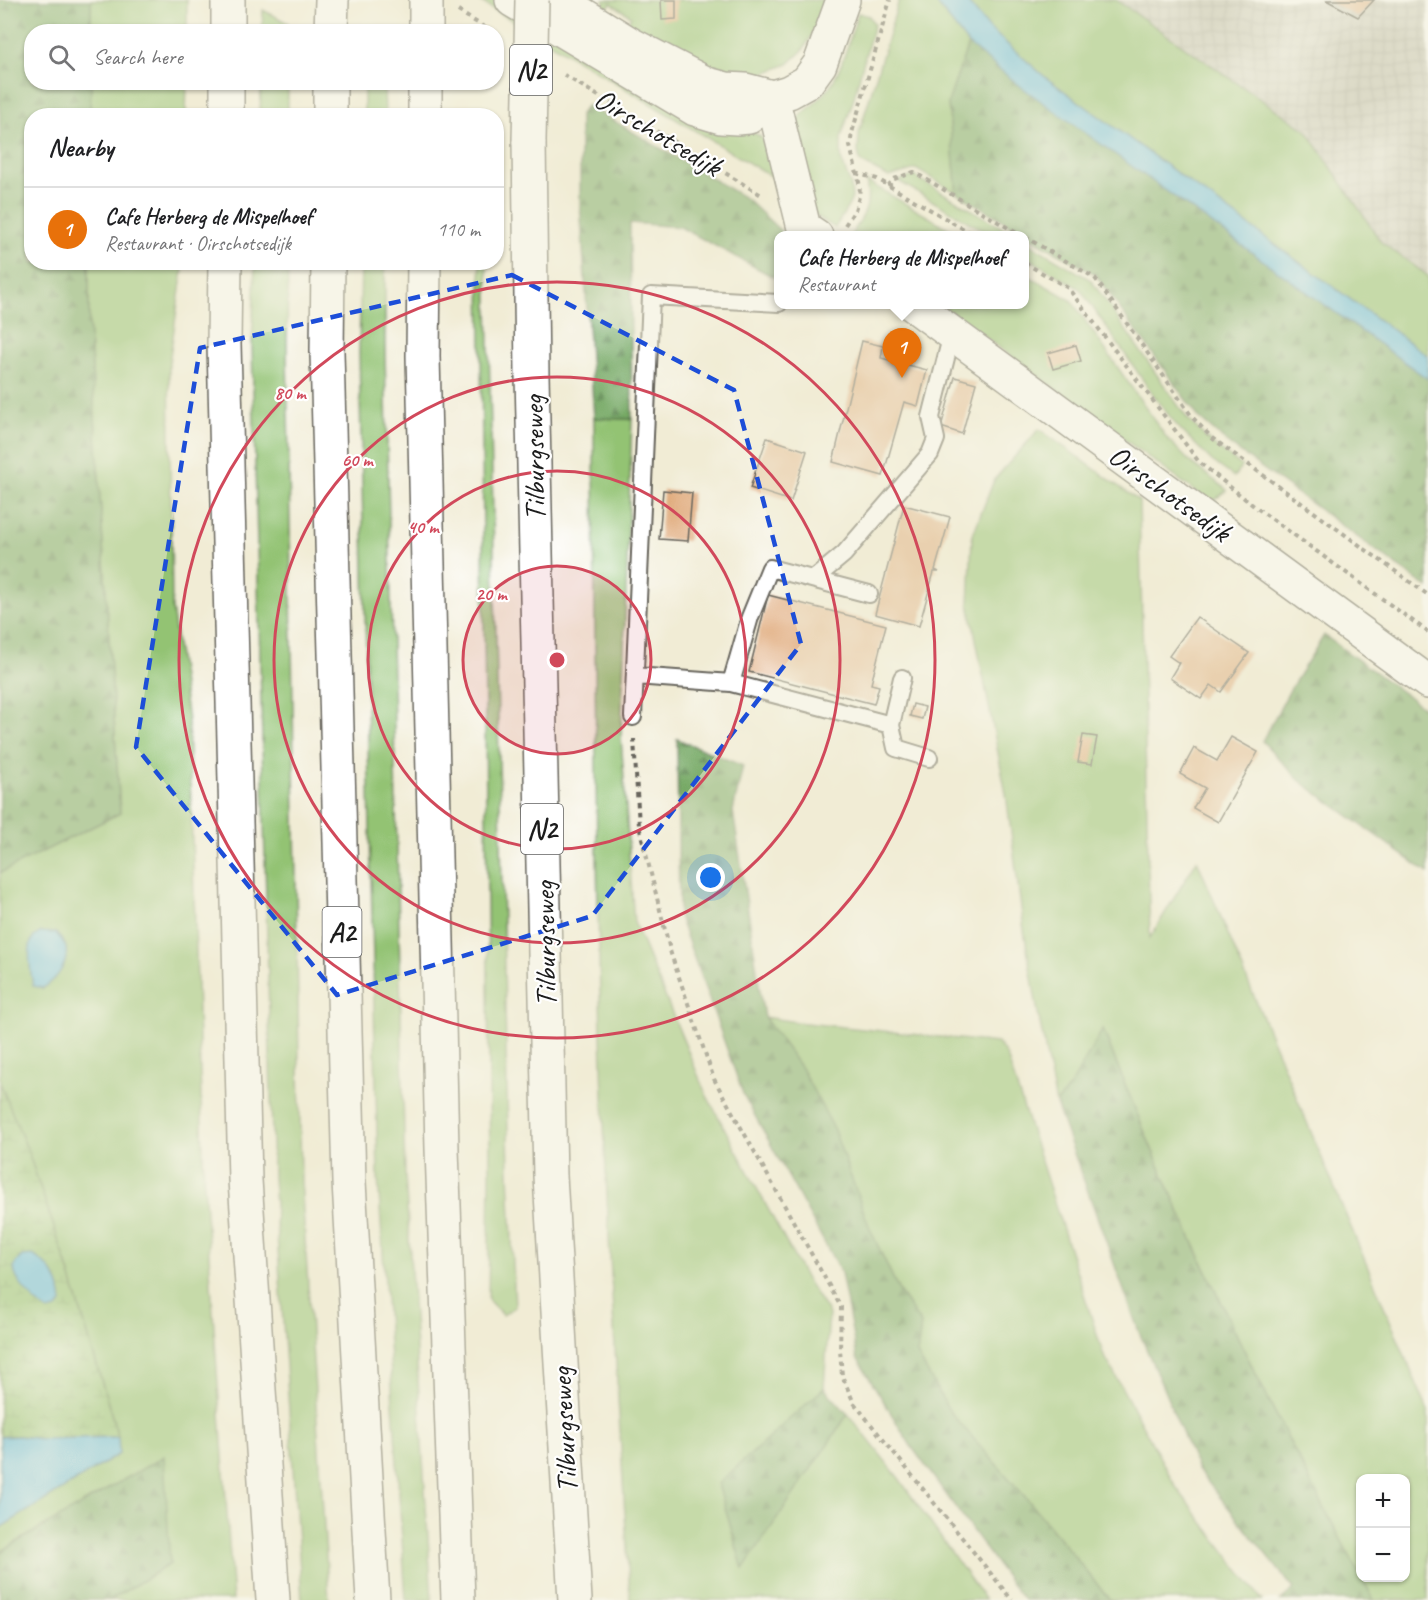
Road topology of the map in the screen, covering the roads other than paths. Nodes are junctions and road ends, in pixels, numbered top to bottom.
1 (228, 0) edge
2 (426, 0) edge
3 (512, 0) edge
4 (532, 0) edge
5 (559, 0) edge
6 (843, 0) edge
7 (228, 24) edge
8 (426, 24) edge
9 (227, 90) edge
10 (330, 90) edge
11 (425, 90) edge
12 (772, 97) junction
13 (227, 108) edge
14 (330, 108) edge
15 (425, 108) edge
16 (821, 230) edge
17 (225, 270) edge
18 (328, 270) edge
19 (424, 270) edge
20 (774, 303) edge
21 (919, 309) edge
22 (952, 334) junction
23 (814, 579) junction
24 (869, 594) dead end
25 (635, 676) junction
26 (902, 678) dead end
27 (1428, 682) edge
28 (730, 684) junction
29 (633, 717) road end
30 (891, 724) junction
31 (929, 758) dead end
32 (273, 1600) edge
33 (374, 1600) edge
34 (458, 1600) edge
35 (575, 1600) edge

1 - 7 main road
2 - 8 main road
3 - 12 main road, Oirschotsedijk
4 - 35 main road, Tilburgseweg / N2, bridge
5 - 12 main road, Oirschotsedijk
6 - 12 main road
9 - 13 main road
10 - 14 main road
11 - 15 main road
12 - 16 main road
17 - 32 main road
18 - 33 main road, A2
19 - 34 main road
20 - 25 lane
21 - 22 main road, Oirschotsedijk
22 - 23 lane
22 - 27 main road, Oirschotsedijk
23 - 24 lane
23 - 28 lane
25 - 28 lane
25 - 29 lane
26 - 30 lane
28 - 30 lane
30 - 31 lane

